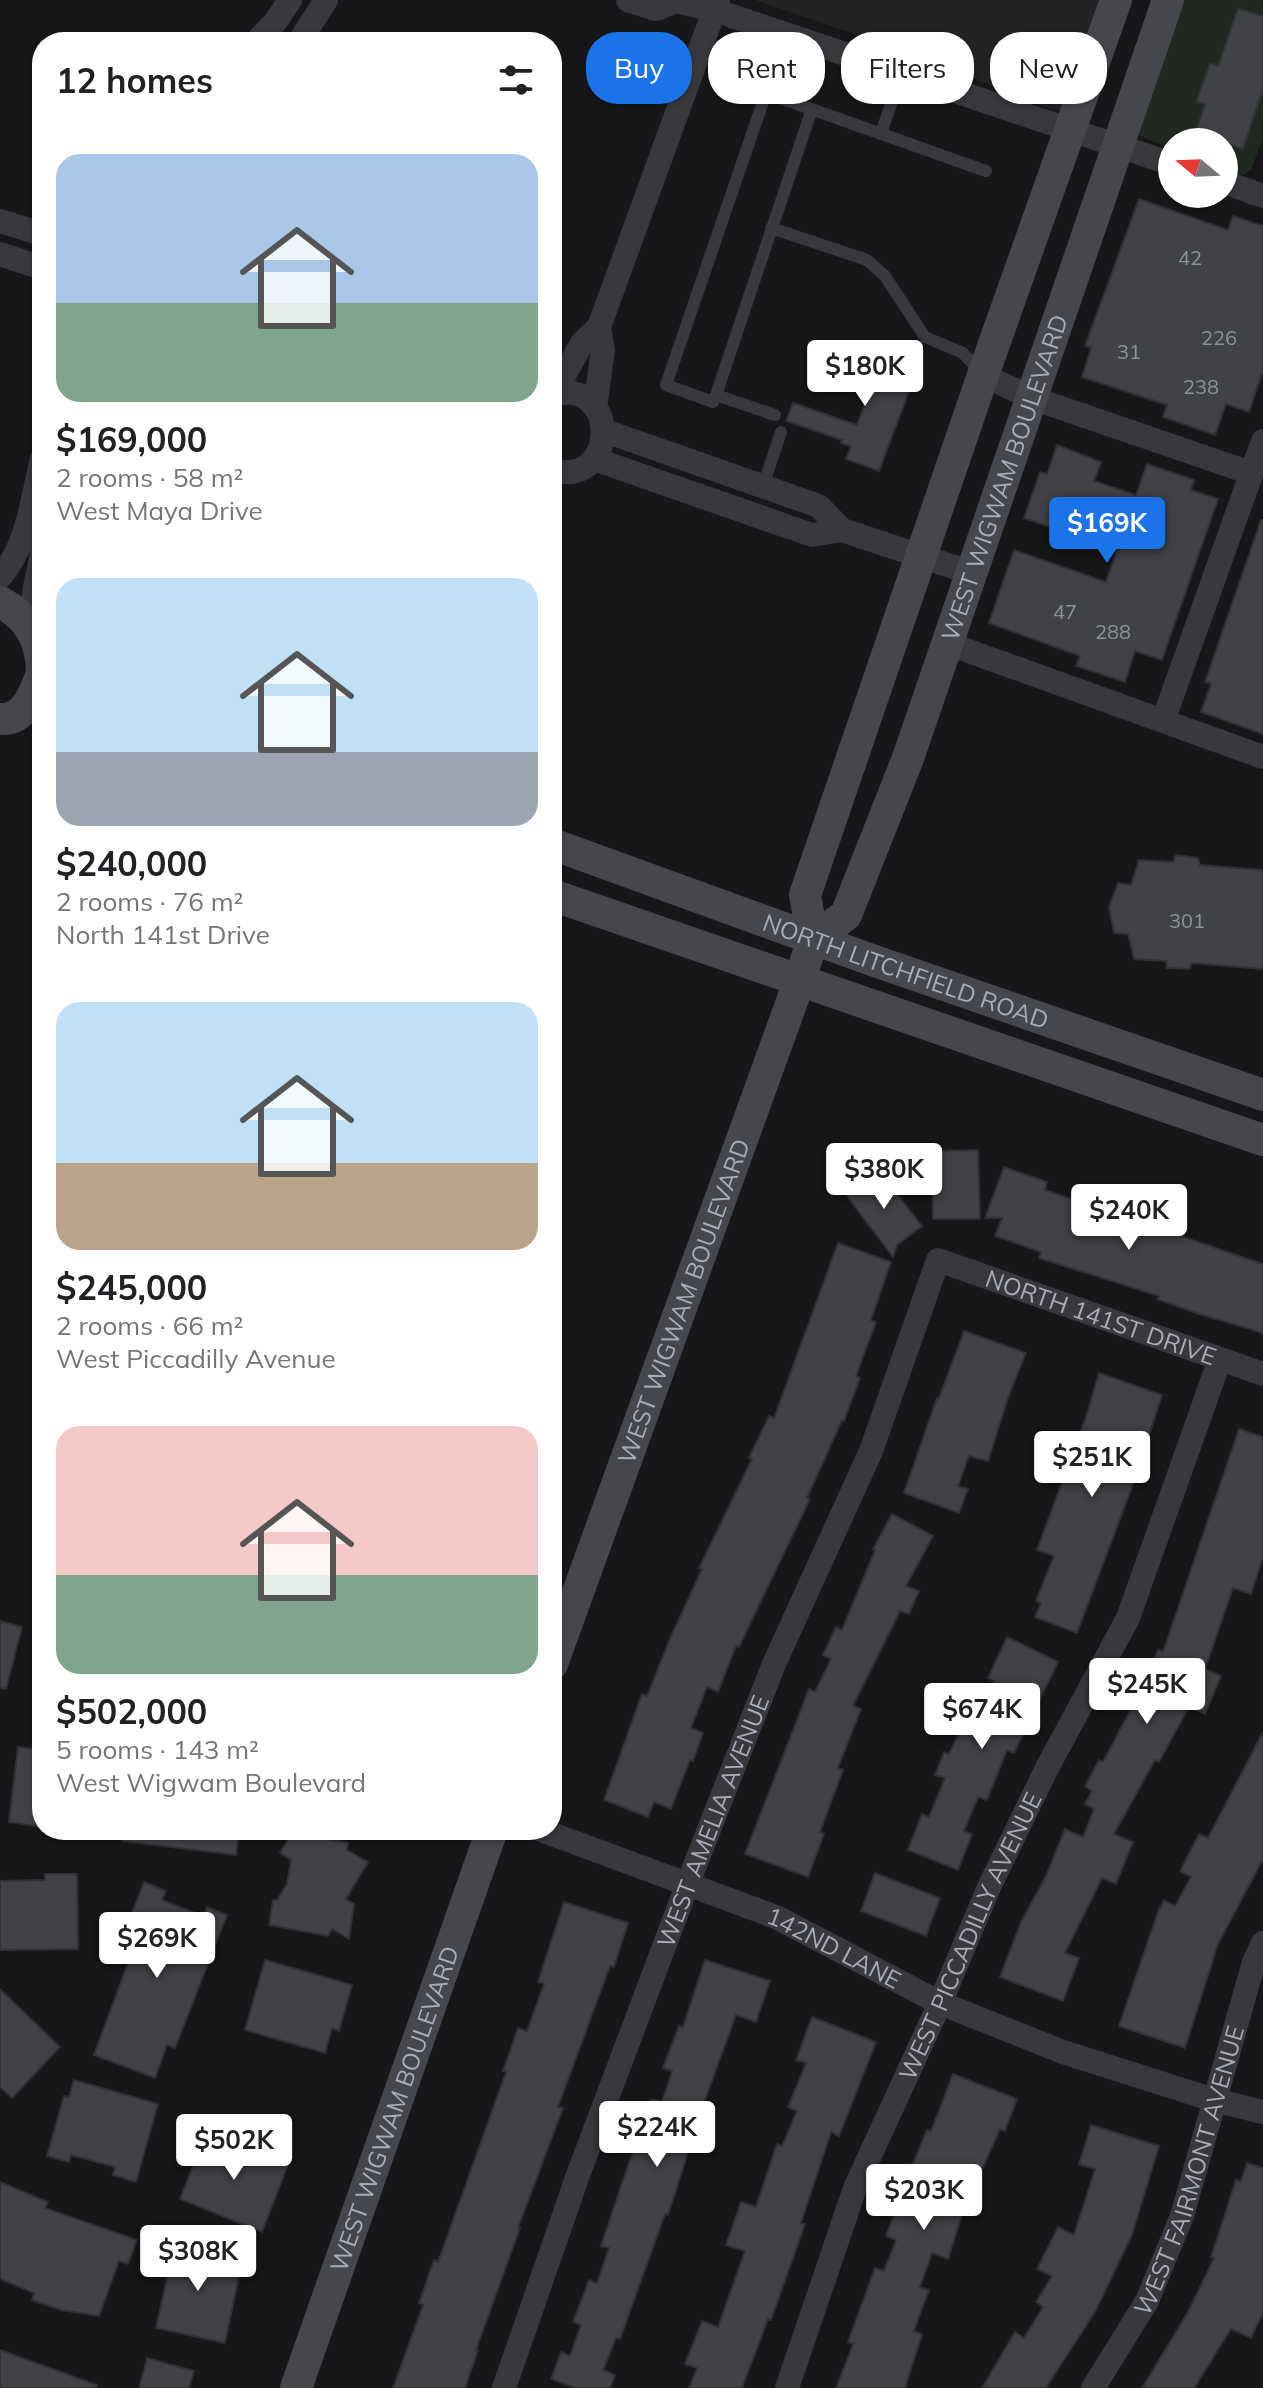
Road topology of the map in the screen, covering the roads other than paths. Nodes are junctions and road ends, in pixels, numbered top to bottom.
1 (290, 0) edge
2 (326, 0) edge
3 (628, 0) edge
4 (1116, 0) edge
5 (1168, 0) edge
6 (676, 1) edge
7 (716, 5) edge
8 (266, 32) edge
9 (305, 32) edge
10 (841, 51) edge
11 (974, 97) edge
12 (891, 104) edge
13 (812, 109) junction
14 (881, 133) junction
15 (1092, 136) junction
16 (1158, 159) edge
17 (986, 171) dead end
18 (1238, 187) edge
19 (1263, 196) edge
20 (0, 221) edge
21 (771, 228) junction
22 (32, 231) edge
23 (0, 254) edge
24 (32, 265) edge
25 (599, 327) junction
26 (983, 375) junction
27 (562, 378) edge
28 (562, 394) edge
29 (716, 395) junction
30 (1032, 398) junction
31 (595, 407) junction
32 (775, 415) dead end
33 (605, 431) junction
34 (781, 432) dead end
35 (1263, 441) edge
36 (594, 459) junction
37 (562, 471) edge
38 (1251, 473) junction
39 (763, 486) junction
40 (32, 500) edge
41 (842, 530) junction
42 (921, 556) junction
43 (972, 573) junction
44 (0, 577) edge
45 (0, 602) edge
46 (32, 636) edge
47 (949, 644) junction
48 (32, 697) edge
49 (4, 719) edge
50 (1163, 721) junction
51 (32, 723) edge
52 (1263, 757) edge
53 (562, 848) edge
54 (562, 899) edge
55 (813, 939) junction
56 (799, 982) junction
57 (1263, 1095) edge
58 (1263, 1140) edge
59 (938, 1260) joint
60 (1220, 1359) junction
61 (1263, 1374) edge
62 (562, 1636) edge
63 (562, 1838) edge
64 (488, 1840) edge
65 (688, 1883) junction
66 (1263, 1943) edge
67 (940, 2003) junction
68 (1214, 2100) junction
69 (1263, 2112) edge
70 (296, 2388) edge
71 (504, 2388) edge
72 (787, 2388) edge
73 (1093, 2388) edge

1 - 8 street
2 - 9 street
3 - 6 street
4 - 15 street, WEST WIGWAM BOULEVARD
5 - 15 street, WEST WIGWAM BOULEVARD
6 - 7 street
7 - 10 street
7 - 25 street
11 - 15 street
12 - 14 lane
13 - 14 lane
13 - 21 lane
13 - 29 lane
14 - 17 lane
15 - 16 street
15 - 26 street, WEST WIGWAM BOULEVARD
15 - 30 street, WEST WIGWAM BOULEVARD
18 - 19 street
20 - 22 street
21 - 26 lane
21 - 29 lane
23 - 24 street
25 - 27 street
25 - 31 street
26 - 30 street
26 - 42 street, WEST WIGWAM BOULEVARD
28 - 31 street
29 - 32 lane
30 - 38 street
30 - 43 street, WEST WIGWAM BOULEVARD
31 - 33 street
33 - 36 street
33 - 39 street
34 - 39 lane
35 - 38 street
36 - 37 street
36 - 41 street
38 - 50 street
39 - 41 street
40 - 44 street
41 - 42 street
42 - 43 street
42 - 55 street, WEST WIGWAM BOULEVARD
43 - 47 street, WEST WIGWAM BOULEVARD
45 - 46 street
47 - 50 street
47 - 55 street, WEST WIGWAM BOULEVARD
48 - 49 street
49 - 51 street
50 - 52 street
53 - 55 street, NORTH LITCHFIELD ROAD
54 - 56 street, NORTH LITCHFIELD ROAD
55 - 56 street, WEST WIGWAM BOULEVARD
55 - 57 street, NORTH LITCHFIELD ROAD
56 - 58 street, NORTH LITCHFIELD ROAD
56 - 62 street, WEST WIGWAM BOULEVARD
59 - 60 street, NORTH 141ST DRIVE
59 - 65 street, WEST AMELIA AVENUE
60 - 61 street, NORTH 141ST DRIVE
60 - 67 street, WEST PICCADILLY AVENUE
63 - 65 street, 142ND LANE
64 - 70 street, WEST WIGWAM BOULEVARD
65 - 67 street, 142ND LANE
65 - 71 street, WEST AMELIA AVENUE
66 - 68 street, WEST FAIRMONT AVENUE
67 - 68 street, 142ND LANE
67 - 72 street, WEST PICCADILLY AVENUE
68 - 69 street, 142ND LANE
68 - 73 street, WEST FAIRMONT AVENUE

